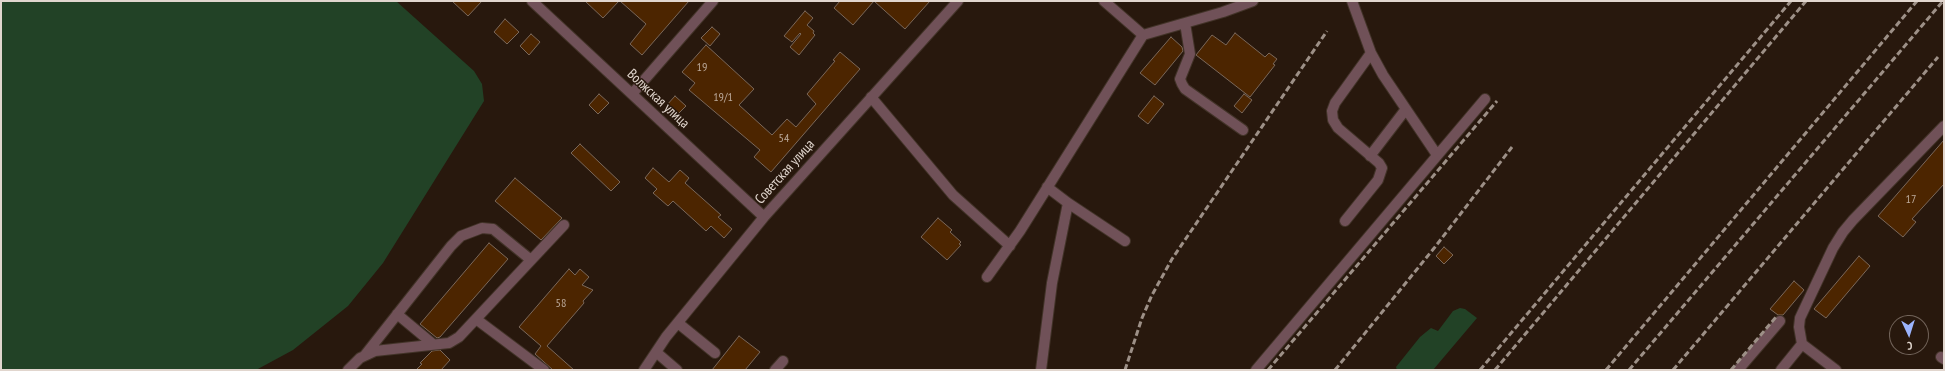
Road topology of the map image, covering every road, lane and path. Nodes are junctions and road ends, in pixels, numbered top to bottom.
1 (532, 1) edge
2 (713, 1) edge
3 (958, 1) edge
4 (1104, 1) edge
5 (1253, 1) edge
6 (1352, 1) edge
7 (1185, 23) junction
8 (1143, 35) junction
9 (1371, 53) junction
10 (632, 94) junction
11 (871, 97) junction
12 (1485, 99) dead end
13 (1406, 109) junction
14 (1944, 126) edge
15 (1242, 130) dead end
16 (1438, 155) junction
17 (1370, 156) junction
18 (1047, 187) junction
19 (1068, 203) junction
20 (764, 216) junction
21 (1345, 221) dead end
22 (564, 225) dead end
23 (1125, 241) dead end
24 (1010, 246) junction
25 (531, 260) junction
26 (987, 277) dead end
27 (397, 314) junction
28 (476, 319) junction
29 (1780, 321) dead end
30 (678, 323) junction
31 (433, 344) junction
32 (1802, 344) junction
33 (656, 352) junction
34 (714, 353) dead end
35 (365, 355) junction
36 (783, 361) dead end
37 (348, 370) edge
38 (544, 370) edge
39 (644, 370) edge
40 (676, 370) edge
41 (775, 370) edge
42 (1041, 370) edge
43 (1256, 370) edge
44 (1738, 370) edge
45 (1781, 370) edge
46 (1836, 370) edge

1 - 10 street, Волжская улица
2 - 10 street
3 - 11 street, Советская улица
4 - 8 street
5 - 7 street
6 - 9 street
7 - 8 street
7 - 15 street
8 - 18 street
9 - 13 street
9 - 17 street
10 - 20 street, Волжская улица
11 - 20 street, Советская улица
11 - 24 street
12 - 16 street
13 - 16 street
13 - 17 street
14 - 32 street
16 - 43 street
17 - 21 street
18 - 19 street
18 - 24 street
19 - 23 street
19 - 42 street
20 - 30 street, Советская улица
22 - 25 street
24 - 26 street
25 - 27 street
25 - 28 street
27 - 31 street
27 - 35 street
28 - 31 street
28 - 38 street
29 - 44 street
30 - 33 street, Советская улица
30 - 34 street
31 - 35 street
32 - 45 street
32 - 46 street
33 - 39 street, Советская улица
33 - 40 street
35 - 37 street
36 - 41 street

